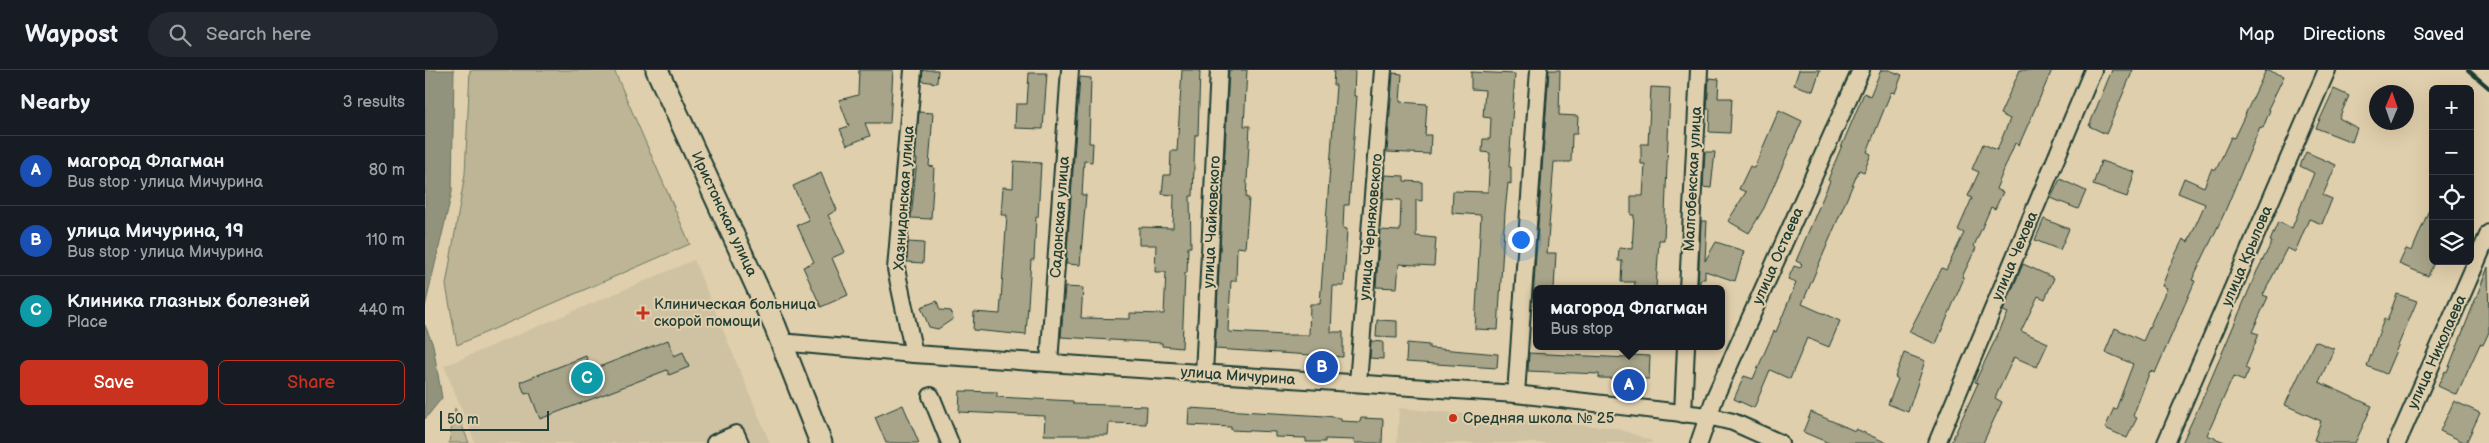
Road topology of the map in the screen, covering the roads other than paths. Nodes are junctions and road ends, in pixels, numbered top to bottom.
1 (657, 70) edge
2 (913, 70) edge
3 (1070, 70) edge
4 (1219, 70) edge
5 (1383, 70) edge
6 (1539, 70) edge
7 (1699, 70) edge
8 (1861, 70) edge
9 (2093, 70) edge
10 (2327, 70) edge
11 (2489, 233) edge
12 (1688, 285) edge
13 (780, 342) junction
14 (1686, 350) edge
15 (914, 354) junction
16 (1049, 364) junction
17 (1204, 374) junction
18 (1358, 383) junction
19 (1516, 394) junction
20 (931, 396) dead end
21 (1683, 414) junction
22 (1708, 416) junction
23 (715, 443) edge
24 (740, 443) edge
25 (821, 443) edge
26 (951, 443) edge
27 (1699, 443) edge
28 (1780, 443) edge
29 (1937, 443) edge
30 (2166, 443) edge
31 (2397, 443) edge

1 - 13 main road, Иристонская улица
2 - 15 street, Хазнидонская улица
3 - 16 street, Садонская улица
4 - 17 street, улица Чайковского
5 - 18 street, улица Черняховского
6 - 19 street
7 - 12 street, Малгобекская улица
8 - 22 street, улица Остаева
9 - 29 street, улица Чехова
10 - 30 street, улица Крылова
11 - 31 street, улица Николаева
13 - 15 street, улица Мичурина
13 - 25 main road, Иристонская улица
14 - 21 street
15 - 16 street, улица Мичурина
16 - 17 street, улица Мичурина
17 - 18 street, улица Мичурина
18 - 19 street, улица Мичурина
19 - 21 street, улица Мичурина
20 - 26 street
21 - 22 street, улица Мичурина
22 - 27 street, улица Остаева
22 - 28 street, улица Мичурина
23 - 24 street

